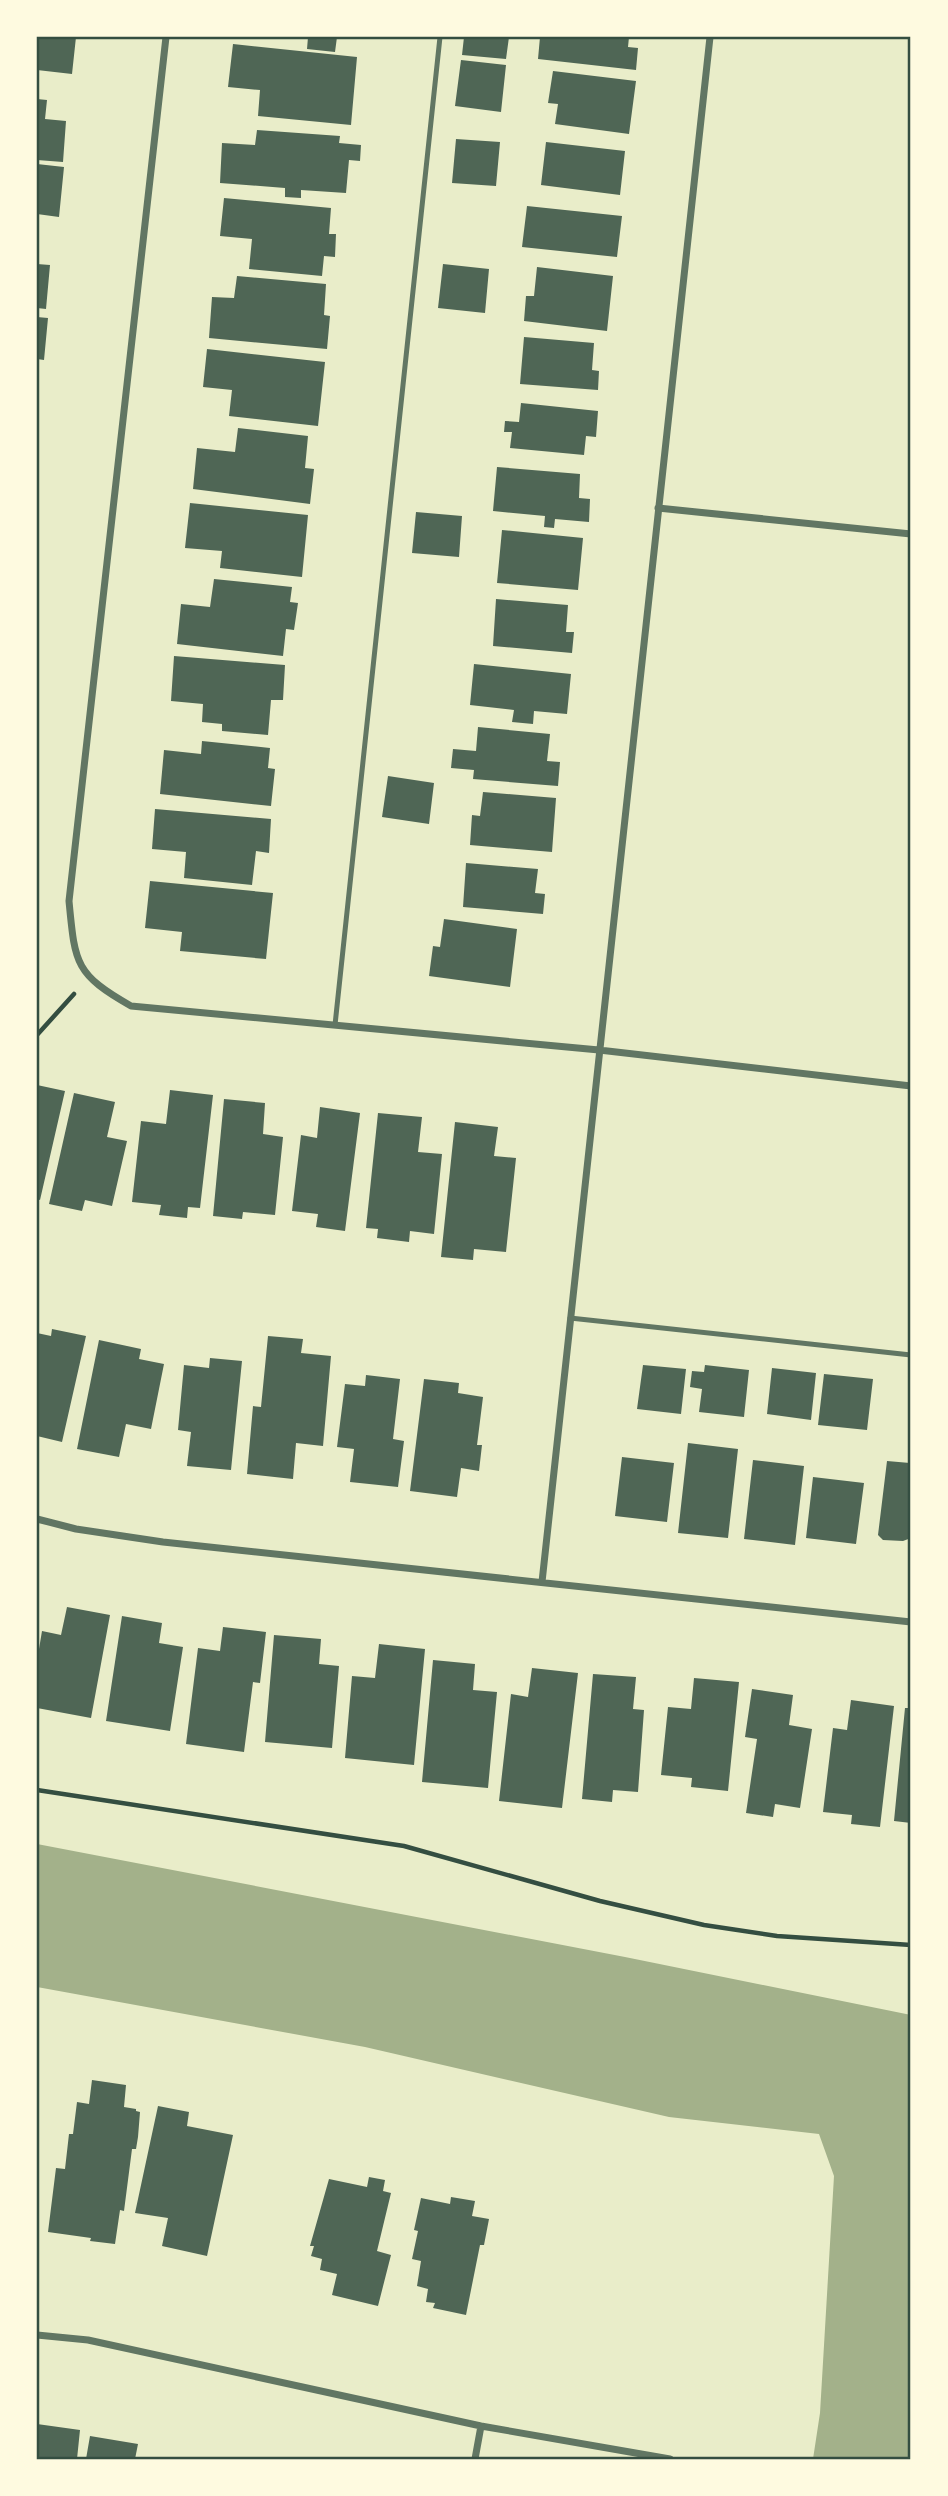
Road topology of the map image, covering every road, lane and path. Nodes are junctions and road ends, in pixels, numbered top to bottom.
1 (166, 37) edge
2 (440, 37) edge
3 (710, 37) edge
4 (658, 508) junction
5 (911, 534) edge
6 (88, 978) junction
7 (335, 1025) junction
8 (37, 1035) edge
9 (599, 1050) junction
10 (911, 1086) edge
11 (570, 1318) junction
12 (911, 1355) edge
13 (37, 1519) edge
14 (542, 1582) junction
15 (911, 1622) edge
16 (37, 1790) edge
17 (911, 1945) edge
18 (37, 2335) edge
19 (481, 2426) junction
20 (475, 2459) edge
21 (670, 2459) edge

1 - 6 street
2 - 7 lane
3 - 4 street
4 - 5 street
4 - 9 street
6 - 7 street
6 - 8 path
7 - 9 street
9 - 10 street
9 - 11 street
11 - 12 lane
11 - 14 street
13 - 14 street
14 - 15 street
16 - 17 path
18 - 19 street
19 - 20 street
19 - 21 street

